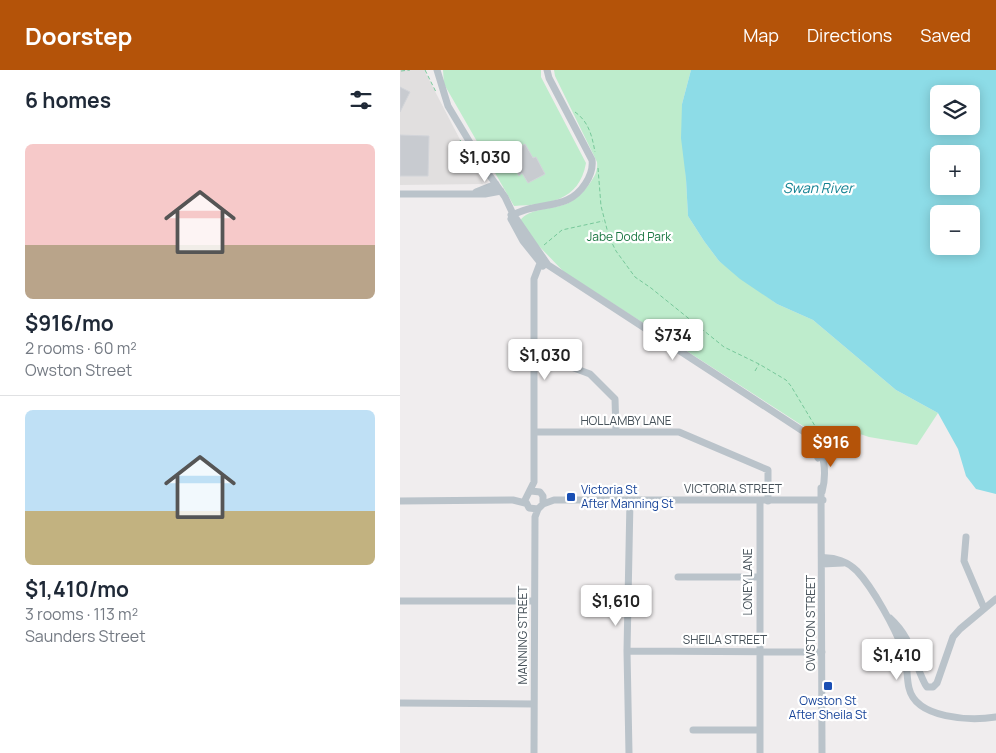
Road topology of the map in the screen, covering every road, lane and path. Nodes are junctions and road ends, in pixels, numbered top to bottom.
1 (410, 70) edge
2 (437, 70) edge
3 (442, 70) edge
4 (547, 70) edge
5 (401, 71) edge
6 (444, 91) junction
7 (570, 109) dead end
8 (466, 150) dead end
9 (596, 153) dead end
10 (460, 160) dead end
11 (598, 162) dead end
12 (496, 188) junction
13 (400, 194) edge
14 (513, 218) junction
15 (604, 220) junction
16 (537, 250) junction
17 (543, 263) junction
18 (534, 364) junction
19 (759, 364) junction
20 (755, 371) dead end
21 (535, 432) junction
22 (616, 432) junction
23 (816, 432) junction
24 (806, 435) junction
25 (857, 435) dead end
26 (534, 482) junction
27 (529, 493) junction
28 (822, 496) junction
29 (513, 500) junction
30 (541, 500) junction
31 (630, 500) junction
32 (760, 500) junction
33 (768, 500) junction
34 (400, 501) edge
35 (527, 506) junction
36 (535, 518) junction
37 (966, 537) dead end
38 (822, 561) junction
39 (678, 577) dead end
40 (760, 577) junction
41 (996, 599) edge
42 (400, 601) edge
43 (534, 601) junction
44 (984, 608) junction
45 (886, 615) junction
46 (627, 651) junction
47 (760, 651) junction
48 (822, 652) junction
49 (400, 703) edge
50 (534, 704) junction
51 (996, 717) edge
52 (692, 730) dead end
53 (760, 730) junction
54 (534, 753) edge
55 (629, 753) edge
56 (760, 753) edge
57 (822, 753) edge

1 - 5 path
2 - 6 street
3 - 6 street
4 - 14 street
6 - 12 street
7 - 9 path
8 - 10 path
11 - 15 path
12 - 13 street
12 - 14 street
14 - 16 street
14 - 17 street
15 - 16 path
15 - 19 path
16 - 17 street
17 - 18 street
17 - 24 street
18 - 21 street
18 - 22 street
19 - 20 path
19 - 23 path
21 - 22 street, HOLLAMBY LANE
21 - 26 street
22 - 33 street, HOLLAMBY LANE
23 - 24 street
23 - 25 street
24 - 28 street, OWSTON STREET
26 - 27 street
26 - 30 street
27 - 29 street
27 - 30 street
27 - 35 street
28 - 33 street, VICTORIA STREET
28 - 38 street, OWSTON STREET
29 - 34 street
29 - 35 street
30 - 31 street, VICTORIA STREET
30 - 35 street
30 - 36 street, MANNING STREET
31 - 32 street, VICTORIA STREET
31 - 46 street
32 - 33 street, VICTORIA STREET
32 - 40 street, LONEY LANE
35 - 36 street
36 - 43 street, MANNING STREET
37 - 44 street
38 - 45 street
38 - 48 street, OWSTON STREET
39 - 40 street
40 - 47 street, LONEY LANE
41 - 44 street
42 - 43 street
43 - 50 street, MANNING STREET
44 - 45 street
45 - 51 street
46 - 47 street, SHEILA STREET
46 - 55 street
47 - 48 street, SHEILA STREET
47 - 53 street, LONEY LANE
48 - 57 street, OWSTON STREET
49 - 50 street
50 - 54 street, MANNING STREET
52 - 53 street
53 - 56 street, LONEY LANE

